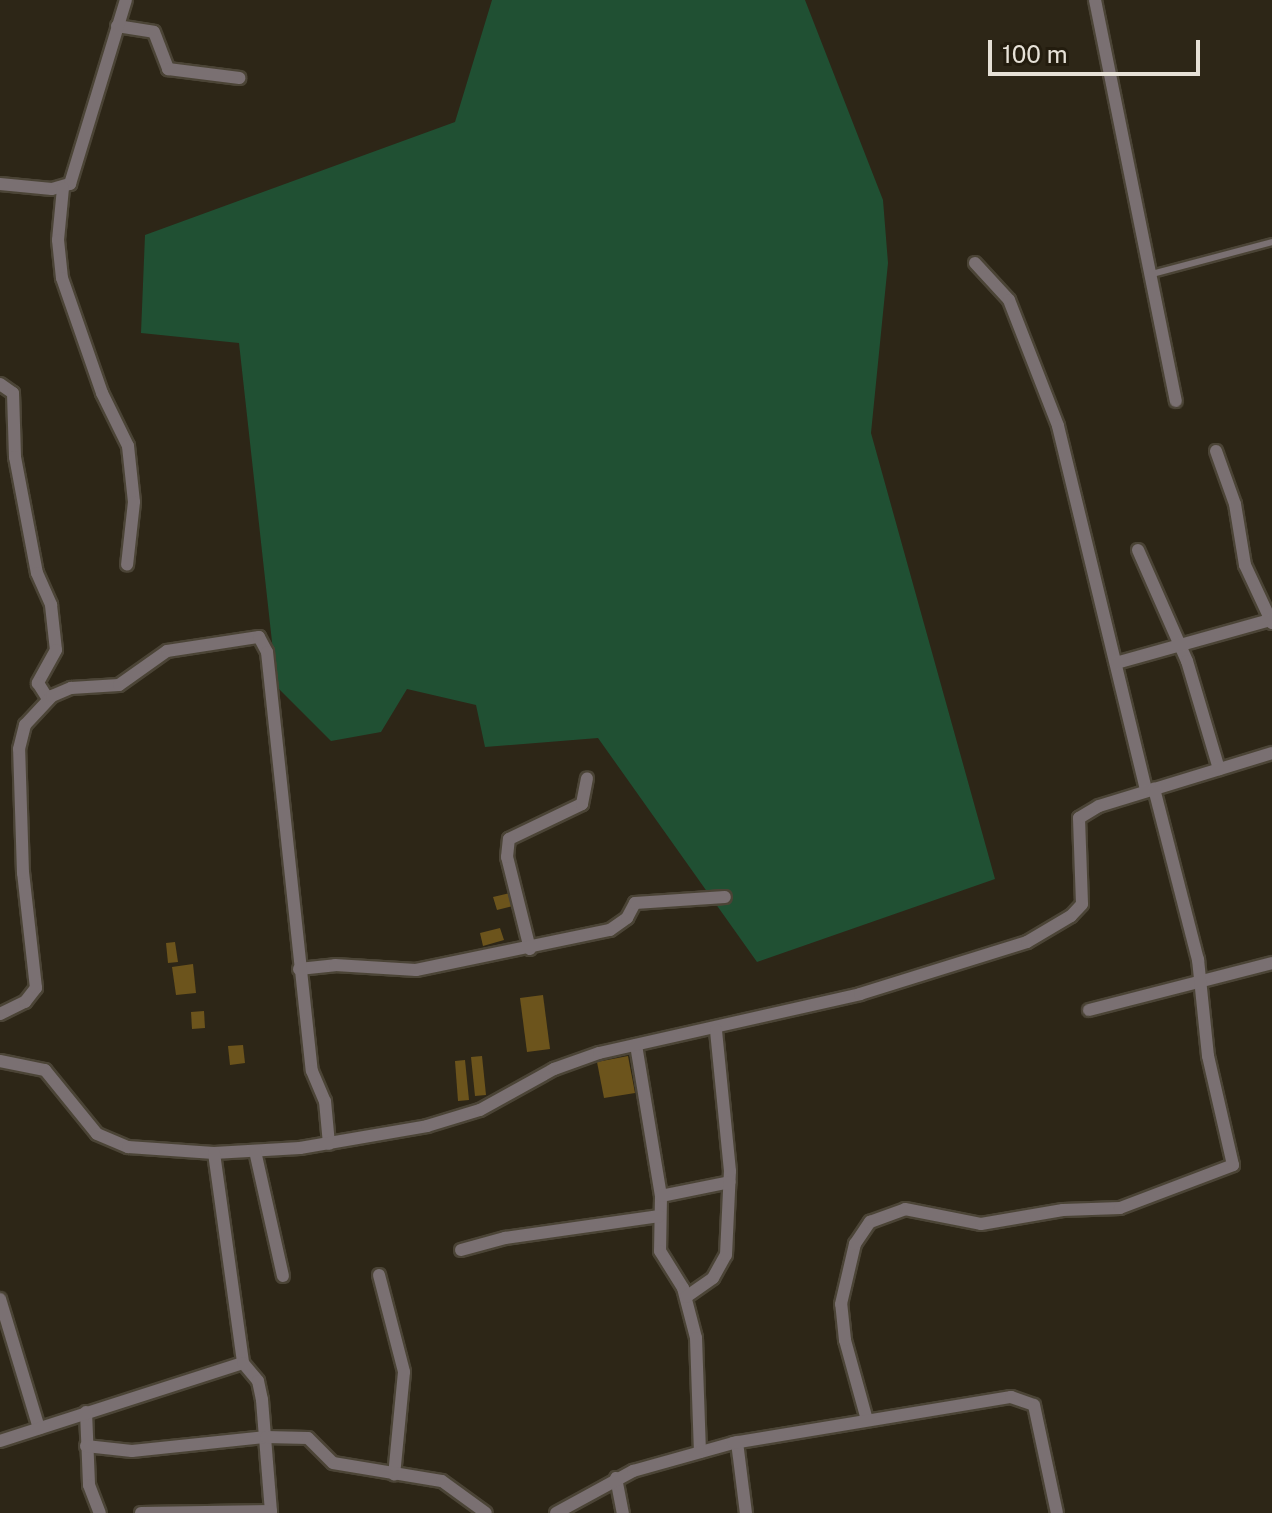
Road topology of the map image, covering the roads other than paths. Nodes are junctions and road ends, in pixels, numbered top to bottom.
1 (126, 0) edge
2 (1095, 0) edge
3 (117, 26) junction
4 (239, 78) dead end
5 (0, 184) edge
6 (63, 188) junction
7 (1272, 242) edge
8 (975, 263) dead end
9 (1148, 275) junction
10 (0, 384) edge
11 (1176, 401) dead end
12 (1216, 451) dead end
13 (1138, 550) dead end
14 (127, 565) dead end
15 (1268, 603) edge
16 (1271, 622) edge
17 (1181, 645) junction
18 (1116, 663) junction
19 (48, 699) junction
20 (1272, 753) edge
21 (1219, 769) junction
22 (587, 778) dead end
23 (1150, 790) junction
24 (725, 897) dead end
25 (530, 949) junction
26 (1272, 963) edge
27 (299, 969) junction
28 (1202, 982) junction
29 (1089, 1010) dead end
30 (0, 1014) edge
31 (716, 1030) junction
32 (636, 1045) junction
33 (0, 1061) edge
34 (329, 1144) junction
35 (255, 1151) junction
36 (214, 1153) junction
37 (730, 1182) junction
38 (661, 1196) junction
39 (659, 1216) junction
40 (461, 1250) dead end
41 (379, 1275) dead end
42 (283, 1276) dead end
43 (686, 1297) junction
44 (0, 1299) edge
45 (243, 1363) junction
46 (86, 1412) junction
47 (867, 1420) junction
48 (39, 1428) junction
49 (266, 1437) junction
50 (0, 1441) edge
51 (737, 1442) junction
52 (86, 1446) junction
53 (700, 1452) junction
54 (394, 1475) junction
55 (616, 1478) junction
56 (271, 1512) edge
57 (100, 1513) edge
58 (141, 1513) edge
59 (486, 1513) edge
60 (556, 1513) edge
61 (623, 1513) edge
62 (746, 1513) edge
63 (1057, 1513) edge

1 - 3 street
2 - 9 street
3 - 4 street
3 - 6 street
5 - 6 street
6 - 14 street
7 - 9 lane
8 - 18 street
9 - 11 street
10 - 19 street
12 - 15 street
13 - 17 street
15 - 16 street
16 - 17 street
17 - 18 street
17 - 21 street
18 - 23 street
19 - 27 street
19 - 30 street
20 - 21 street
21 - 23 street
22 - 25 street
23 - 28 street
23 - 31 street
24 - 25 street
25 - 27 street
26 - 28 street
27 - 34 street
28 - 29 street
28 - 47 street
31 - 32 street
31 - 37 street
32 - 34 street
32 - 38 street
33 - 36 street
34 - 35 street
35 - 36 street
35 - 42 street
36 - 45 street
37 - 38 street
37 - 43 street
38 - 39 street
39 - 40 street
39 - 43 street
41 - 54 street
43 - 53 street
44 - 48 street
45 - 46 street
45 - 49 street
46 - 48 street
46 - 52 street
47 - 51 street
47 - 63 street
48 - 50 street
49 - 52 street
49 - 54 street
49 - 56 street
51 - 53 street
51 - 62 street
52 - 57 street
53 - 55 street
54 - 59 street
55 - 60 street
55 - 61 street
56 - 58 street

